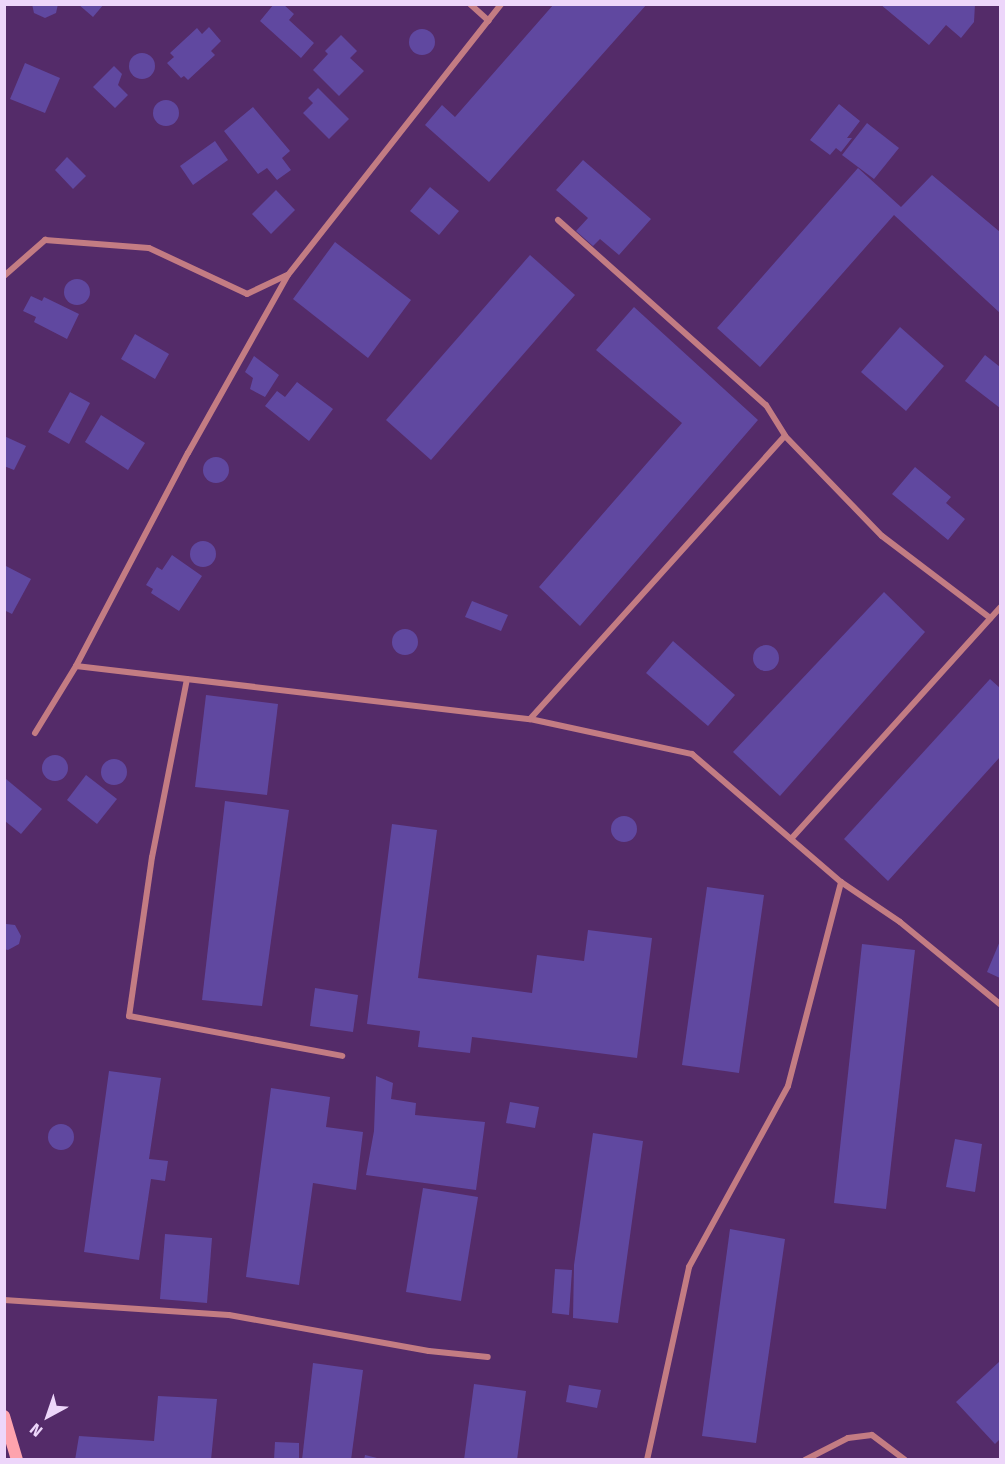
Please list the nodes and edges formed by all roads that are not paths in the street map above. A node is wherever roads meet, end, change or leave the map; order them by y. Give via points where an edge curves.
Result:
1 (470, 4) edge
2 (501, 4) edge
3 (489, 21) junction
4 (558, 220) dead end
5 (288, 275) junction
6 (4, 276) edge
7 (786, 436) junction
8 (1000, 608) edge
9 (990, 618) junction
10 (76, 666) junction
11 (187, 679) junction
12 (530, 719) junction
13 (34, 734) dead end
14 (791, 838) junction
15 (841, 882) junction
16 (1000, 1004) edge
17 (342, 1056) dead end
18 (4, 1300) edge
19 (488, 1357) dead end
20 (4, 1416) edge
21 (17, 1460) edge
22 (647, 1460) edge
23 (805, 1460) edge
24 (905, 1460) edge

1 - 3 street
2 - 3 street
3 - 5 street
4 - 7 street via 766,405
5 - 6 street via 247,294 150,249 45,240
5 - 10 street via 188,453
7 - 9 street via 882,536
7 - 12 street
8 - 9 street
9 - 14 street
10 - 11 street
10 - 13 street
11 - 12 street
11 - 17 street via 152,857 129,1016
12 - 14 street via 692,754
14 - 15 street
15 - 16 street via 900,922
15 - 22 street via 788,1086 689,1268
18 - 19 street via 229,1315 429,1351
20 - 21 street
23 - 24 street via 848,1438 872,1435

